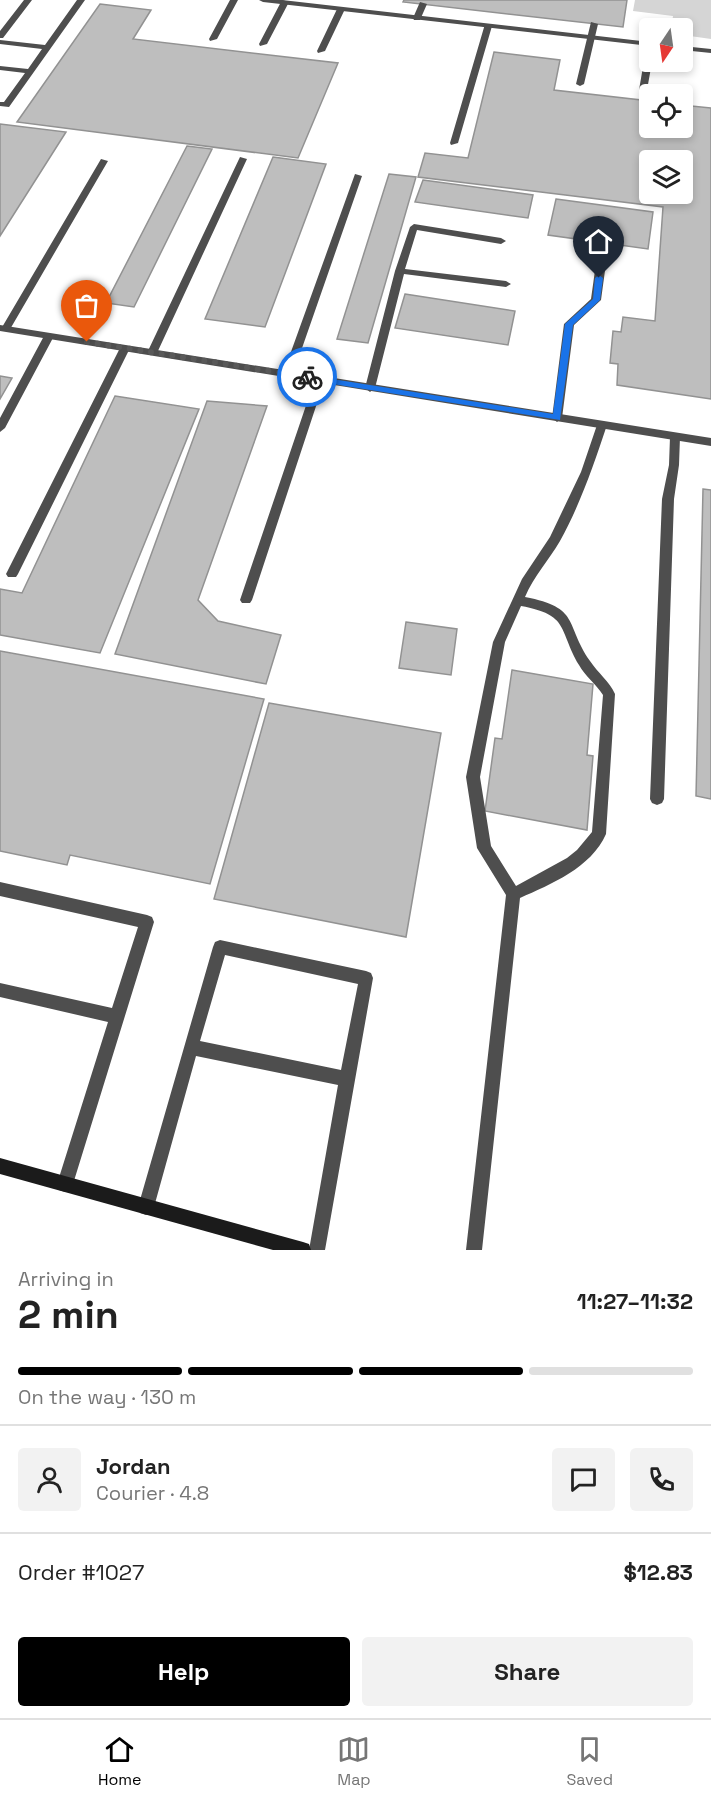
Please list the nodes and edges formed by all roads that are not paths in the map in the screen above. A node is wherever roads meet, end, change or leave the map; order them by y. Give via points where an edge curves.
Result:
1 (28, 0) edge
2 (81, 0) edge
3 (234, 0) edge
4 (263, 0) edge
5 (285, 2) junction
6 (423, 4) dead end
7 (341, 9) junction
8 (417, 18) junction
9 (594, 24) dead end
10 (488, 26) junction
11 (0, 36) edge
12 (591, 38) junction
13 (213, 39) dead end
14 (0, 42) edge
15 (639, 43) edge
16 (263, 44) dead end
17 (47, 47) junction
18 (693, 49) edge
19 (321, 51) dead end
20 (711, 51) edge
21 (0, 68) edge
22 (30, 71) junction
23 (580, 84) dead end
24 (0, 104) edge
25 (454, 143) dead end
26 (243, 159) dead end
27 (104, 160) dead end
28 (358, 176) dead end
29 (501, 241) dead end
30 (602, 256) dead end
31 (400, 272) junction
32 (506, 284) dead end
33 (3, 329) edge
34 (49, 336) junction
35 (125, 348) junction
36 (152, 352) junction
37 (288, 374) junction
38 (320, 379) junction
39 (370, 388) junction
40 (557, 418) junction
41 (602, 425) junction
42 (0, 428) edge
43 (675, 437) junction
44 (711, 442) edge
45 (12, 574) dead end
46 (246, 600) dead end
47 (518, 600) junction
48 (657, 800) dead end
49 (0, 889) edge
50 (513, 894) junction
51 (0, 990) edge
52 (117, 1017) junction
53 (190, 1047) junction
54 (347, 1079) junction
55 (0, 1167) edge
56 (65, 1184) junction
57 (146, 1206) junction
58 (303, 1250) edge
59 (317, 1250) edge
60 (474, 1250) edge

1 - 11 street
2 - 17 street
3 - 13 street
4 - 5 street
5 - 7 street
5 - 16 street
6 - 8 street
7 - 8 street
7 - 19 street
8 - 10 street
9 - 12 street
10 - 12 street
10 - 25 street
12 - 15 street
12 - 23 street
14 - 17 street
17 - 22 street
18 - 20 street
21 - 22 street
22 - 24 street via 6,105
26 - 36 street
27 - 33 street
28 - 37 street
29 - 31 street via 414,226
30 - 40 street via 596,300 569,324
31 - 32 street
31 - 39 street
33 - 34 street
34 - 35 street
34 - 42 street
35 - 36 street
35 - 45 street
36 - 37 street
37 - 38 street
38 - 39 street
38 - 46 street
39 - 40 street
40 - 41 street
41 - 43 street
41 - 47 street via 586,472 555,539
43 - 44 street
43 - 48 street via 668,499
47 - 50 street via 498,642 472,777 484,848
47 - 50 street via 551,609 563,618 586,667 609,694 599,834 590,849 565,869
49 - 52 street via 147,922
50 - 60 street
51 - 52 street
52 - 56 street
53 - 54 street
53 - 54 street via 220,947 366,978
53 - 57 street
54 - 59 street
55 - 56 main road
56 - 57 main road
57 - 58 main road

